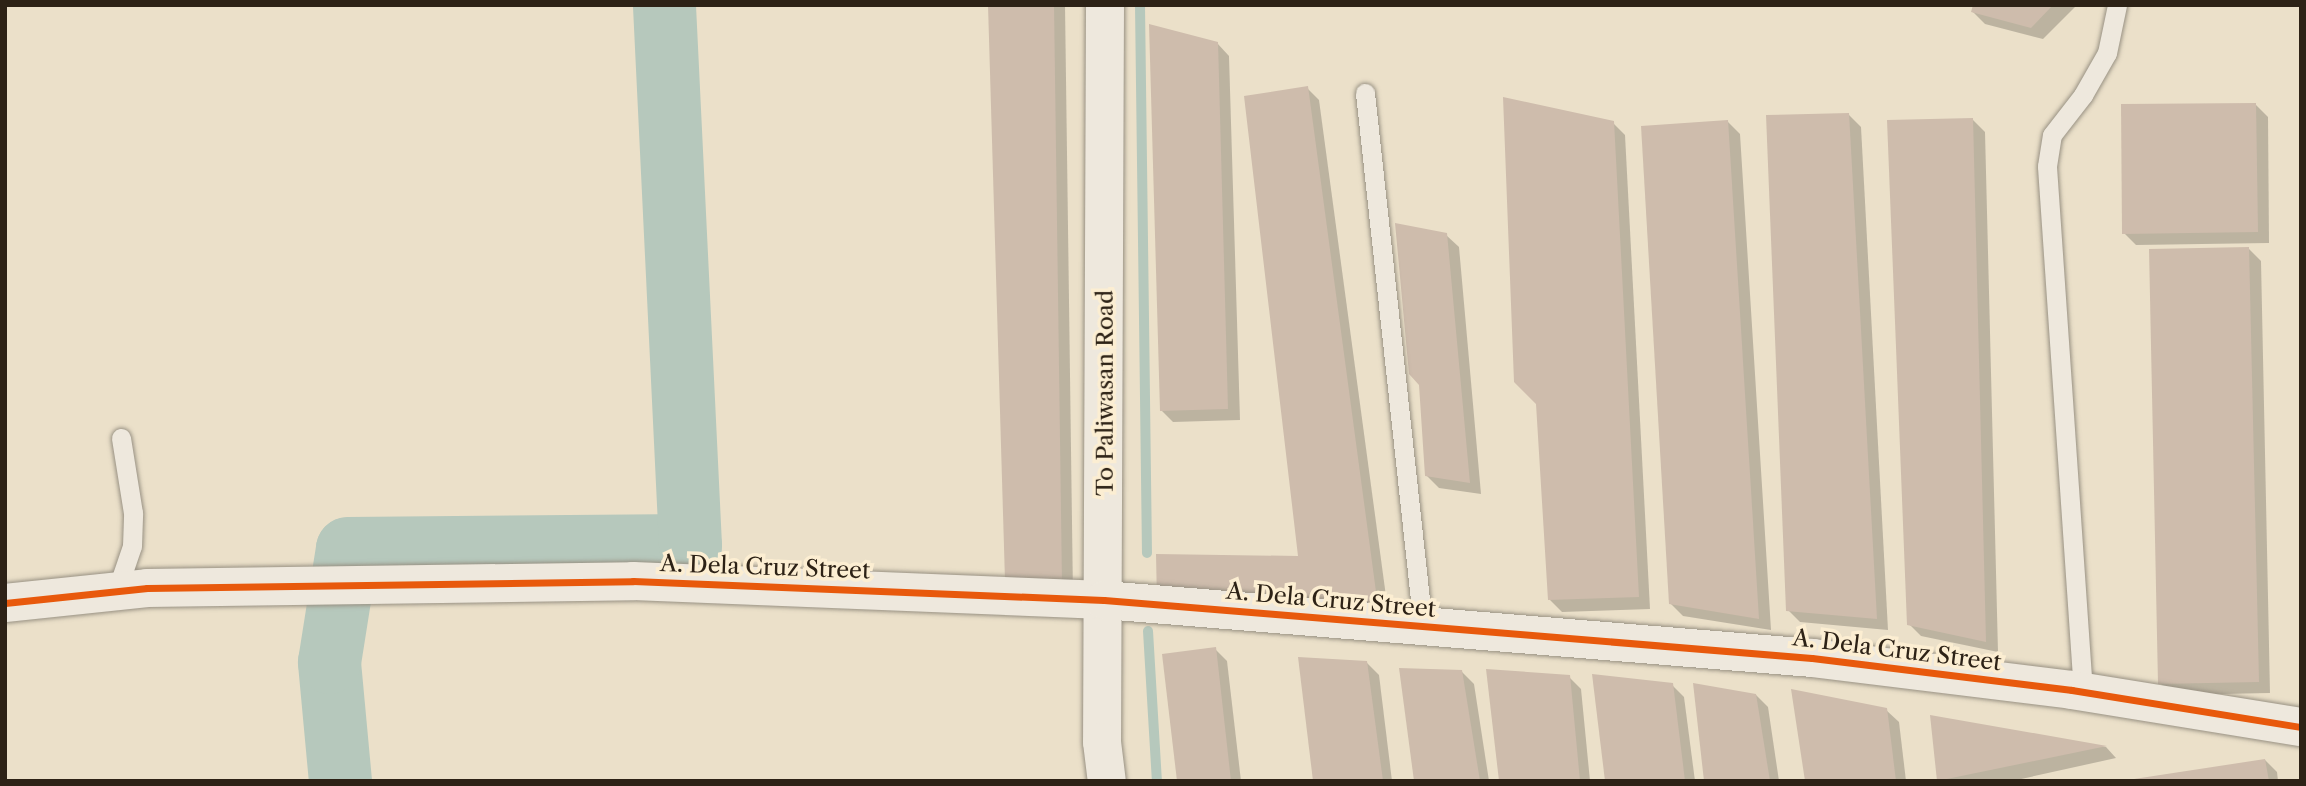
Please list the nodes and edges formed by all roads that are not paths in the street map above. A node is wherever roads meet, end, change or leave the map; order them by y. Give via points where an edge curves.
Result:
1 (1105, 5) edge
2 (2117, 5) edge
3 (1365, 93) dead end
4 (121, 438) dead end
5 (117, 590) junction
6 (1104, 600) junction
7 (5, 603) edge
8 (1423, 627) junction
9 (2084, 692) junction
10 (2301, 727) edge
11 (1107, 781) edge

1 - 6 street, To Paliwasan Road
2 - 9 lane via 2107,53 2052,135 2047,166
3 - 8 lane
4 - 5 lane via 133,513 132,546
5 - 6 street, A. Dela Cruz Street via 633,581
5 - 7 street, A. Dela Cruz Street
6 - 8 street, A. Dela Cruz Street
6 - 11 street, To Paliwasan Road via 1102,742
8 - 9 street, A. Dela Cruz Street via 1812,658
9 - 10 street, A. Dela Cruz Street

